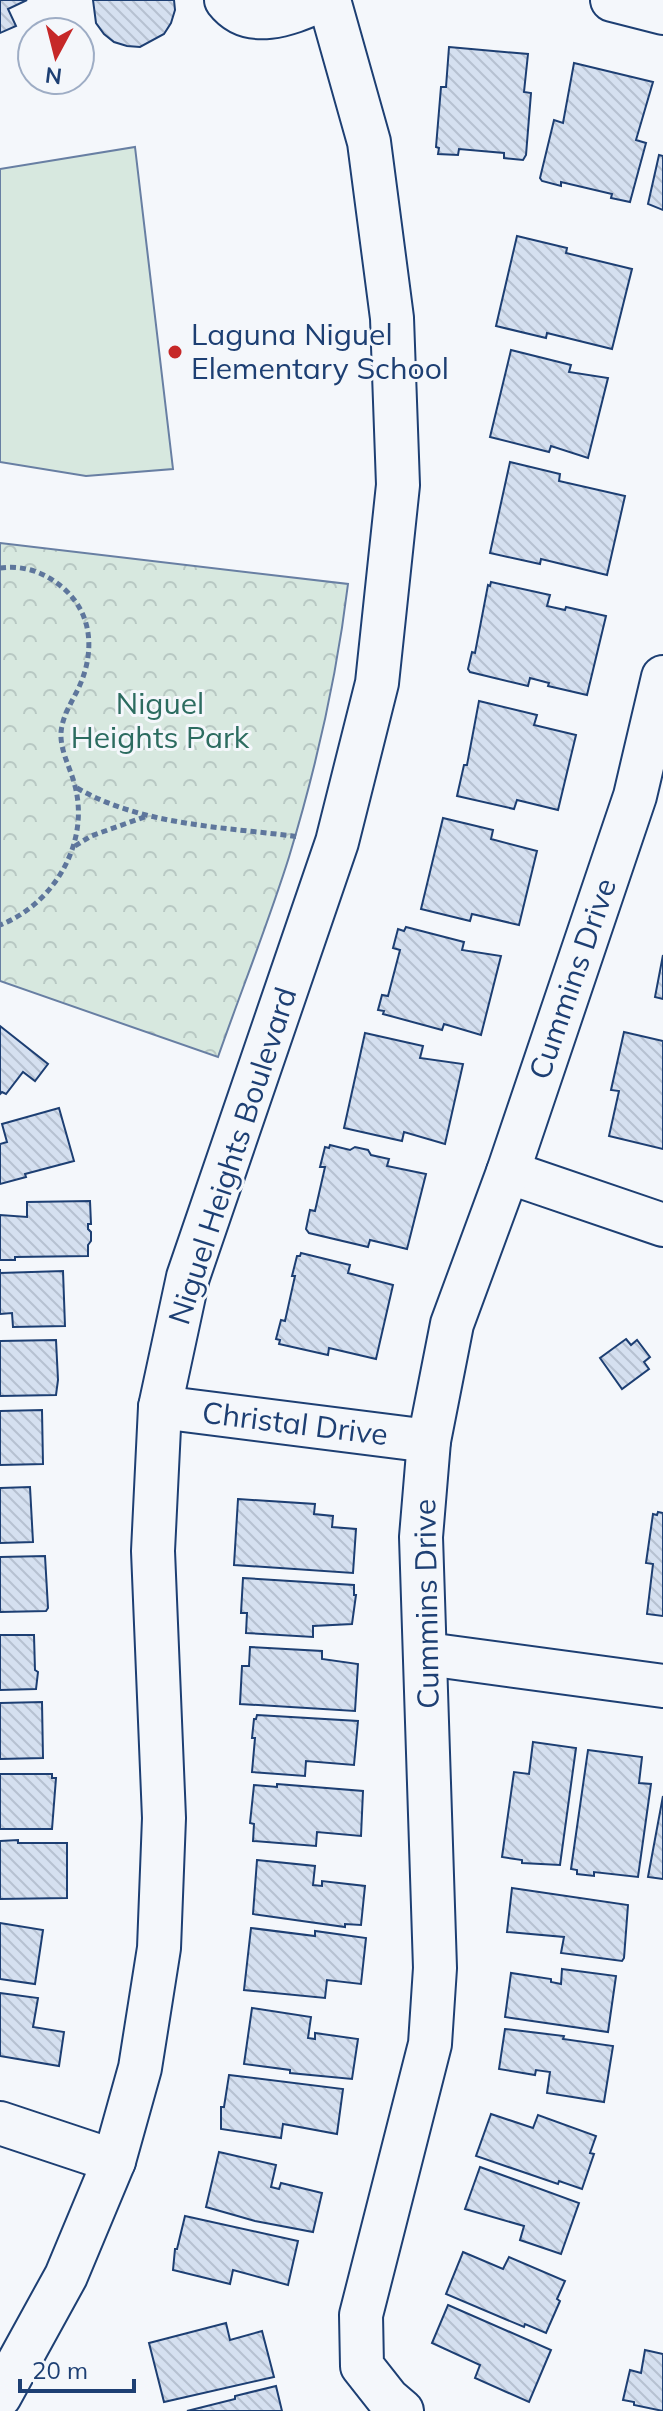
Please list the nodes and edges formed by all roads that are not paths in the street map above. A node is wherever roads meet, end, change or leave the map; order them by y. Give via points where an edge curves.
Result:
1 (226, 0) edge
2 (322, 0) edge
3 (329, 0) edge
4 (612, 0) edge
5 (663, 13) edge
6 (663, 677) edge
7 (508, 1172) junction
8 (663, 1225) edge
9 (160, 1407) junction
10 (429, 1441) junction
11 (427, 1654) junction
12 (663, 1686) edge
13 (0, 2123) edge
14 (114, 2161) junction
15 (0, 2396) edge
16 (402, 2411) edge

1 - 2 street via 256,18 279,17
3 - 9 street, Niguel Heights Boulevard via 369,142 392,318 398,485 377,683 337,842 188,1277
4 - 5 street
6 - 7 street, Cummins Drive via 635,796
7 - 8 street
7 - 10 street, Cummins Drive via 452,1324
9 - 10 street, Christal Drive
9 - 14 street, Niguel Heights Boulevard via 153,1551 164,1818 159,1948 140,2068
10 - 11 street, Cummins Drive via 421,1537
11 - 12 street
11 - 16 street, Cummins Drive via 435,1968 430,2044 361,2315 362,2366
13 - 14 street
14 - 15 street, Niguel Heights Boulevard via 66,2276

